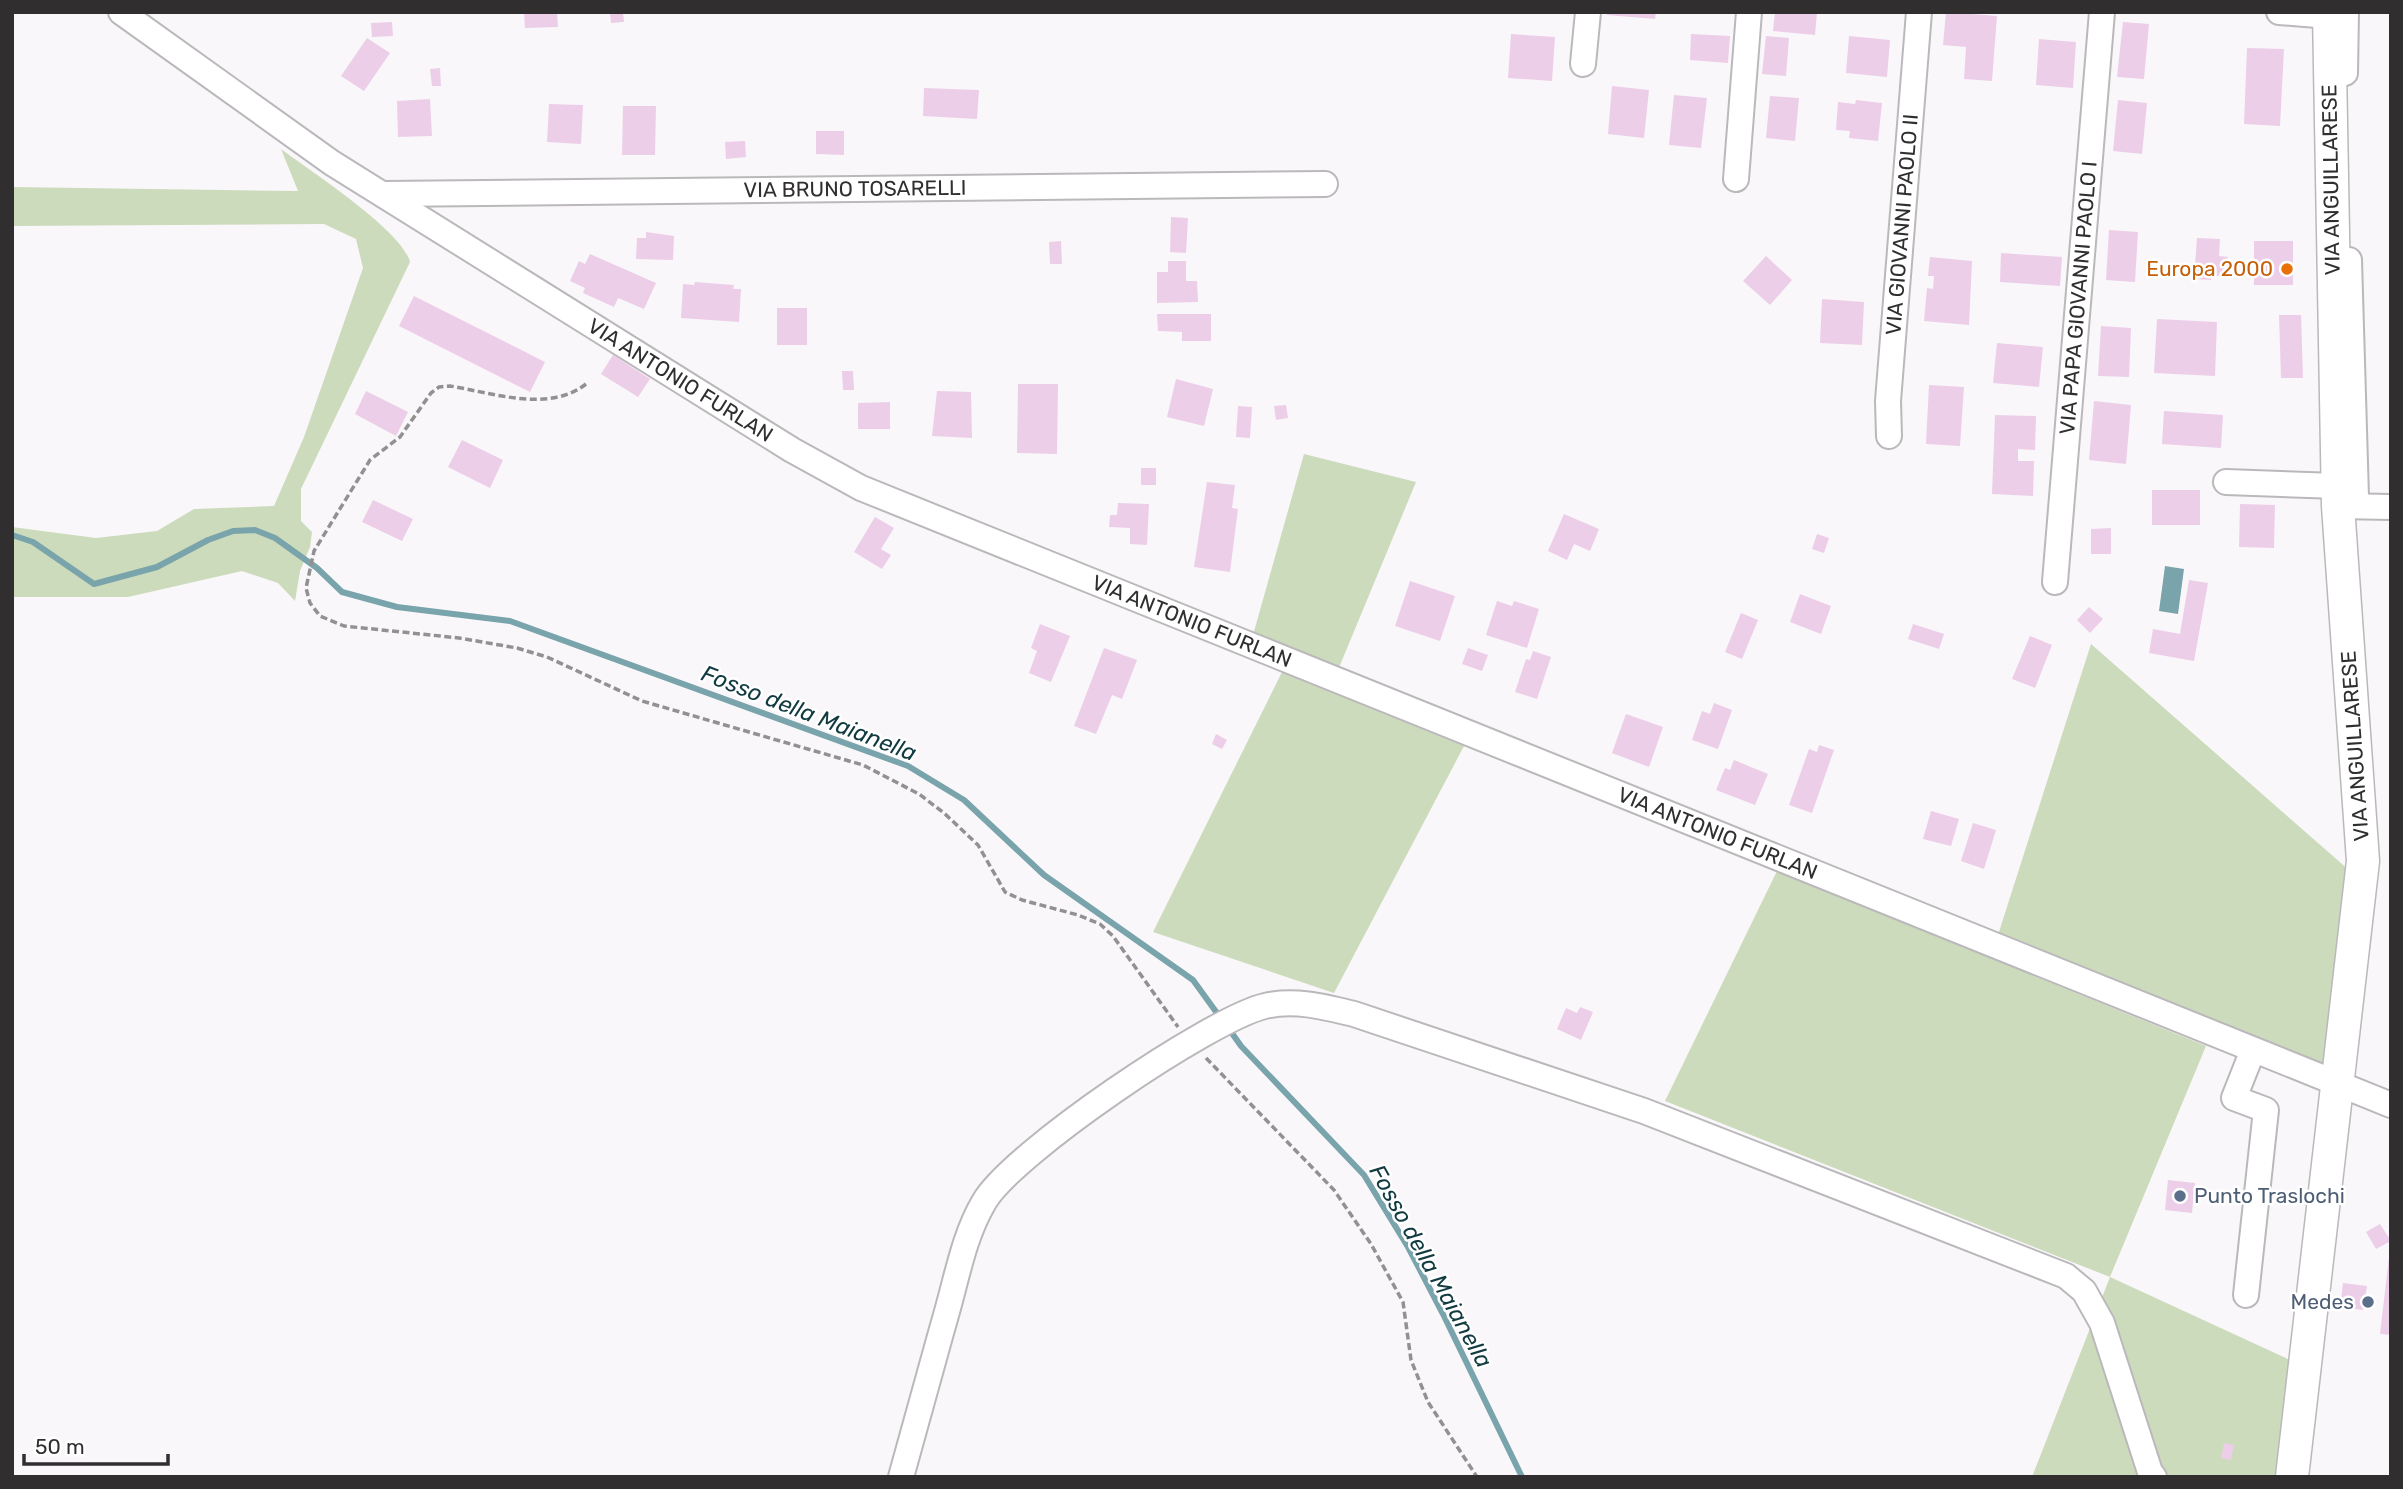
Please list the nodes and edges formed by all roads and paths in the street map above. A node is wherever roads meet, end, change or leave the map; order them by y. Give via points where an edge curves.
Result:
1 (121, 12) edge
2 (1588, 12) edge
3 (1749, 12) edge
4 (1919, 12) edge
5 (2102, 12) edge
6 (2280, 12) edge
7 (2334, 13) edge
8 (1583, 64) dead end
9 (1736, 179) dead end
10 (1325, 184) dead end
11 (384, 194) junction
12 (586, 384) dead end
13 (1889, 436) dead end
14 (2226, 482) dead end
15 (2344, 497) junction
16 (2391, 507) edge
17 (2055, 582) dead end
18 (1199, 1037) junction
19 (2253, 1051) junction
20 (2338, 1085) junction
21 (2391, 1105) edge
22 (2246, 1295) dead end
23 (901, 1477) edge
24 (1477, 1477) edge
25 (2154, 1477) edge
26 (2292, 1477) edge

1 - 11 street, VIA ANTONIO FURLAN via 290,134
2 - 8 street
3 - 9 street
4 - 13 street, VIA GIOVANNI PAOLO II
5 - 17 street, VIA PAPA GIOVANNI PAOLO I
6 - 7 street
7 - 15 main road, VIA ANGUILLARESE
10 - 11 street, VIA BRUNO TOSARELLI
11 - 19 street, VIA ANTONIO FURLAN via 792,450 861,488
12 - 18 path via 575,393 538,400 450,386 430,393 400,437 370,460 314,551 306,588 320,616 344,626 517,648 642,701 863,765 919,794 944,813 978,845 1005,892 1100,924
14 - 15 street
15 - 16 street
15 - 20 main road, VIA ANGUILLARESE via 2363,838
18 - 23 street via 1026,1156 986,1198 966,1244
18 - 24 path via 1334,1190 1371,1244 1404,1302 1411,1360 1428,1402
18 - 25 street via 1264,1006 1320,1005 1354,1014 1644,1111 2066,1276 2084,1291 2102,1323
19 - 20 street, VIA ANTONIO FURLAN
19 - 22 street via 2234,1098 2266,1110
20 - 21 street, VIA ANTONIO FURLAN
20 - 26 main road, VIA ANGUILLARESE

